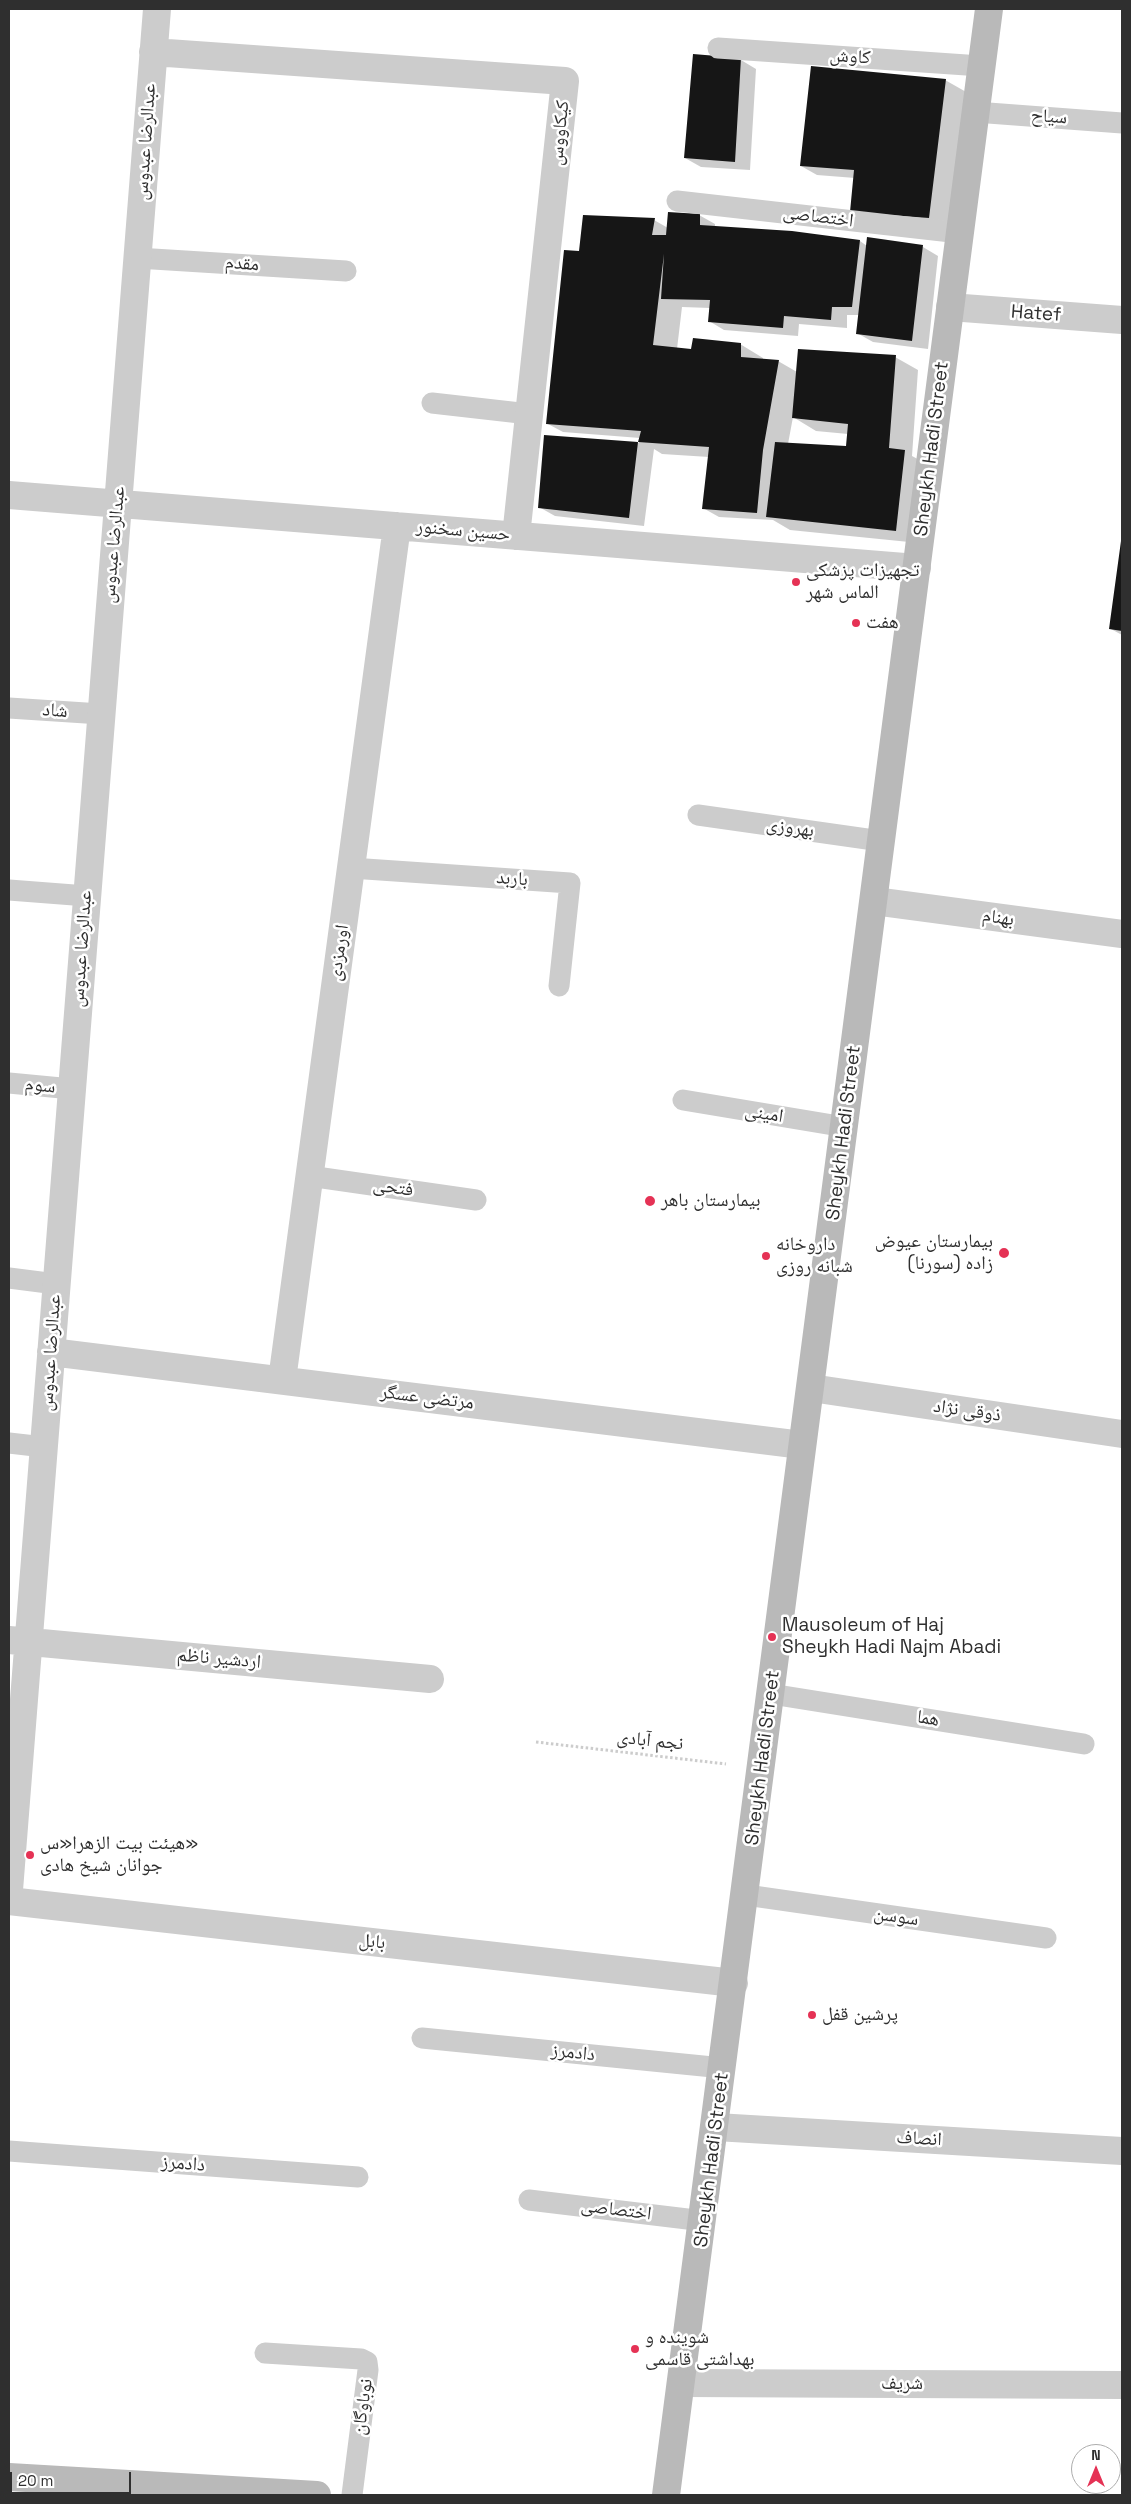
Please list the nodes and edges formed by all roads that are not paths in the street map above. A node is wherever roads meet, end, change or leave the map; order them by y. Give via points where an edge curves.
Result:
1 (156, 9) edge
2 (988, 9) edge
3 (718, 48) dead end
4 (153, 52) junction
5 (981, 66) junction
6 (975, 112) junction
7 (1122, 123) edge
8 (677, 201) dead end
9 (960, 233) junction
10 (137, 258) junction
11 (346, 271) dead end
12 (950, 308) junction
13 (1122, 320) edge
14 (432, 403) dead end
15 (529, 414) junction
16 (9, 495) edge
17 (117, 504) junction
18 (397, 526) junction
19 (516, 536) junction
20 (917, 568) junction
21 (9, 708) edge
22 (101, 714) junction
23 (698, 815) dead end
24 (882, 841) junction
25 (351, 868) junction
26 (9, 890) edge
27 (86, 896) junction
28 (874, 901) junction
29 (1122, 934) edge
30 (559, 986) dead end
31 (9, 1083) edge
32 (72, 1089) junction
33 (683, 1100) dead end
34 (845, 1127) junction
35 (310, 1176) junction
36 (476, 1200) dead end
37 (9, 1278) edge
38 (56, 1284) junction
39 (51, 1352) junction
40 (282, 1380) junction
41 (811, 1388) junction
42 (1122, 1434) edge
43 (9, 1443) edge
44 (802, 1445) junction
45 (44, 1447) junction
46 (18, 1641) edge
47 (430, 1679) dead end
48 (771, 1694) junction
49 (1084, 1744) dead end
50 (13, 1774) edge
51 (9, 1890) edge
52 (746, 1895) junction
53 (9, 1902) edge
54 (1046, 1938) dead end
55 (734, 1983) junction
56 (422, 2038) dead end
57 (724, 2068) junction
58 (716, 2127) junction
59 (9, 2150) edge
60 (1122, 2151) edge
61 (358, 2177) dead end
62 (529, 2200) dead end
63 (704, 2220) junction
64 (265, 2354) dead end
65 (683, 2383) junction
66 (1122, 2385) edge
67 (9, 2477) edge
68 (175, 2491) edge
69 (317, 2495) edge
70 (352, 2495) edge
71 (666, 2495) edge

1 - 4 street, عبدالرضا عبدوس
2 - 5 street, Sheykh Hadi Street
3 - 5 lane, کاوش
4 - 10 street, عبدالرضا عبدوس
4 - 15 street, کیکاووس via 566,81
5 - 6 street, Sheykh Hadi Street
6 - 7 lane, سیاح
6 - 9 street, Sheykh Hadi Street
8 - 9 lane, اختصاصی
9 - 12 street, Sheykh Hadi Street
10 - 11 lane, مقدم
10 - 17 street, عبدالرضا عبدوس
12 - 13 street, Hatef
12 - 20 street, Sheykh Hadi Street
14 - 15 lane
15 - 19 street, کیکاووس
16 - 17 street, حسین سخنور
17 - 18 street, حسین سخنور
17 - 22 street, عبدالرضا عبدوس
18 - 19 street, حسین سخنور
18 - 25 street, اورمزدی
19 - 20 street, حسین سخنور
20 - 24 street, Sheykh Hadi Street
21 - 22 lane, شاد
22 - 27 street, عبدالرضا عبدوس
23 - 24 lane, بهروزی
24 - 28 street, Sheykh Hadi Street
25 - 30 lane, باربد via 570,883
25 - 35 street, اورمزدی
26 - 27 lane
27 - 32 street, عبدالرضا عبدوس
28 - 29 street, بهنام
28 - 34 street, Sheykh Hadi Street
31 - 32 lane, سوم
32 - 38 street, عبدالرضا عبدوس
33 - 34 lane, امینی
34 - 41 street, Sheykh Hadi Street
35 - 36 lane, فتحی
35 - 40 street, اورمزدی
37 - 38 lane
38 - 39 street, عبدالرضا عبدوس
39 - 40 street, مرتضی عسگر
39 - 45 street, عبدالرضا عبدوس
40 - 44 street, مرتضی عسگر
41 - 42 street, ذوقی نژاد
41 - 44 street, Sheykh Hadi Street
43 - 45 lane
44 - 48 street, Sheykh Hadi Street
45 - 46 street, عبدالرضا عبدوس
46 - 47 street, اردشیر ناظم
46 - 50 street, عبدالرضا عبدوس
48 - 49 lane, هما
48 - 52 street, Sheykh Hadi Street
50 - 51 street, عبدالرضا عبدوس
52 - 54 lane, سوسن
52 - 55 street, Sheykh Hadi Street
53 - 55 street, بابل
55 - 57 street, Sheykh Hadi Street
56 - 57 lane, دادمرز
57 - 58 street, Sheykh Hadi Street
58 - 60 street, انصاف
58 - 63 street, Sheykh Hadi Street
59 - 61 lane, دادمرز
62 - 63 lane, اختصاصی
63 - 65 street, Sheykh Hadi Street
64 - 70 lane, نوباوگان via 361,2359 367,2362
65 - 66 street, شریف
65 - 71 street, Sheykh Hadi Street
67 - 68 street
68 - 69 street

